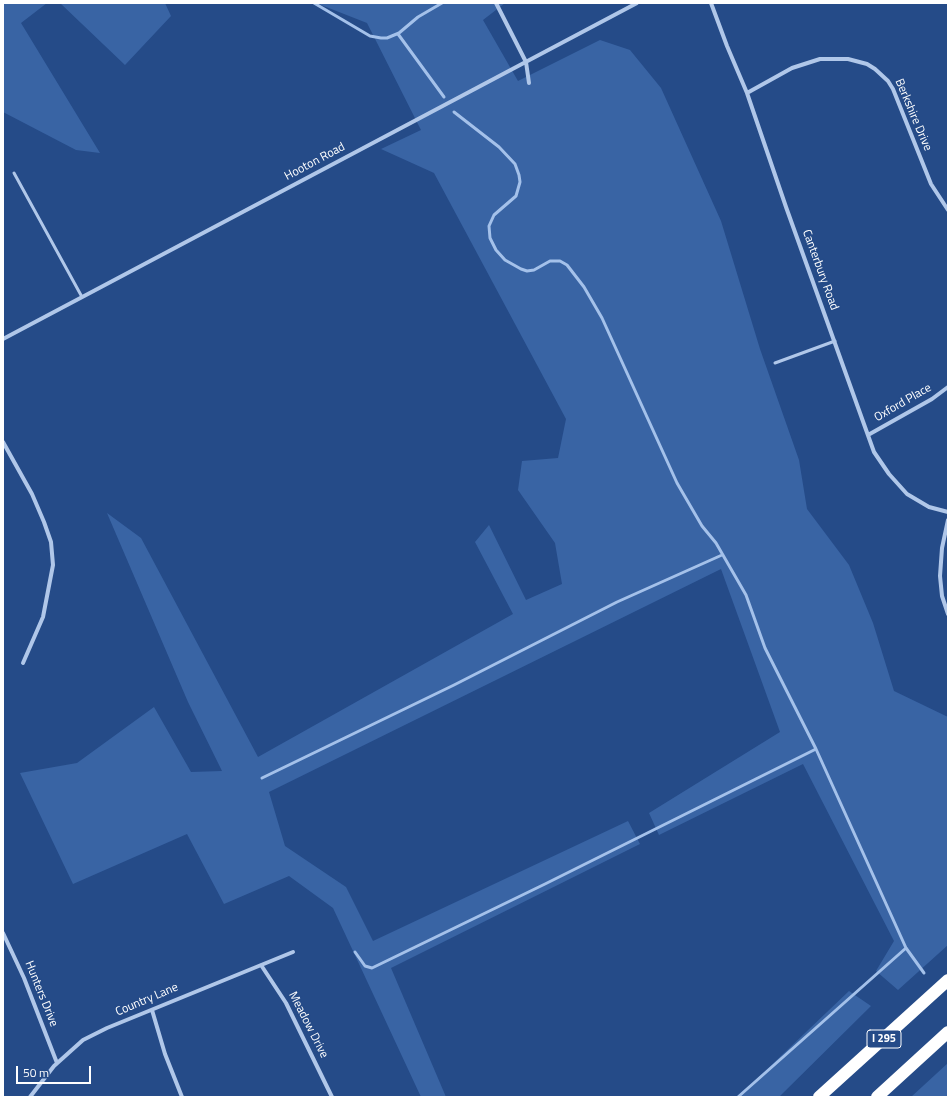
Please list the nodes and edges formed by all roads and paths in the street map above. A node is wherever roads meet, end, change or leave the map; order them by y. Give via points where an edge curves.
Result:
1 (496, 3) edge
2 (637, 3) edge
3 (711, 3) edge
4 (526, 62) junction
5 (529, 83) dead end
6 (748, 93) junction
7 (14, 173) dead end
8 (948, 210) edge
9 (82, 297) junction
10 (3, 339) edge
11 (835, 341) junction
12 (775, 363) dead end
13 (948, 387) edge
14 (868, 435) junction
15 (3, 442) edge
16 (948, 512) edge
17 (948, 520) edge
18 (948, 614) edge
19 (23, 663) dead end
20 (3, 933) edge
21 (293, 952) dead end
22 (261, 965) junction
23 (948, 980) edge
24 (152, 1010) junction
25 (948, 1032) edge
26 (57, 1063) junction
27 (30, 1097) edge
28 (182, 1097) edge
29 (332, 1097) edge
30 (819, 1097) edge
31 (877, 1097) edge

1 - 4 street
2 - 4 street, Hooton Road
3 - 6 street, Canterbury Road
4 - 5 street
4 - 9 street, Hooton Road
6 - 8 street, Berkshire Drive via 792,68 820,59 848,59 875,69 893,89 931,184
6 - 11 street, Canterbury Road
7 - 9 lane
9 - 10 street, Hooton Road
11 - 12 lane
11 - 14 street, Canterbury Road
13 - 14 street, Oxford Place via 932,399
14 - 16 street, Canterbury Road via 881,464 897,485 917,501
15 - 19 street via 32,494 51,542 53,565 43,618
17 - 18 street via 940,576 942,596
20 - 26 street, Hunters Drive via 24,978
21 - 22 street, Country Lane
22 - 24 street, Country Lane
22 - 29 street, Meadow Drive via 286,1003
23 - 30 highway, I 295
24 - 26 street, Country Lane via 83,1040
24 - 28 street via 165,1054
25 - 31 highway
26 - 27 street, Country Lane

